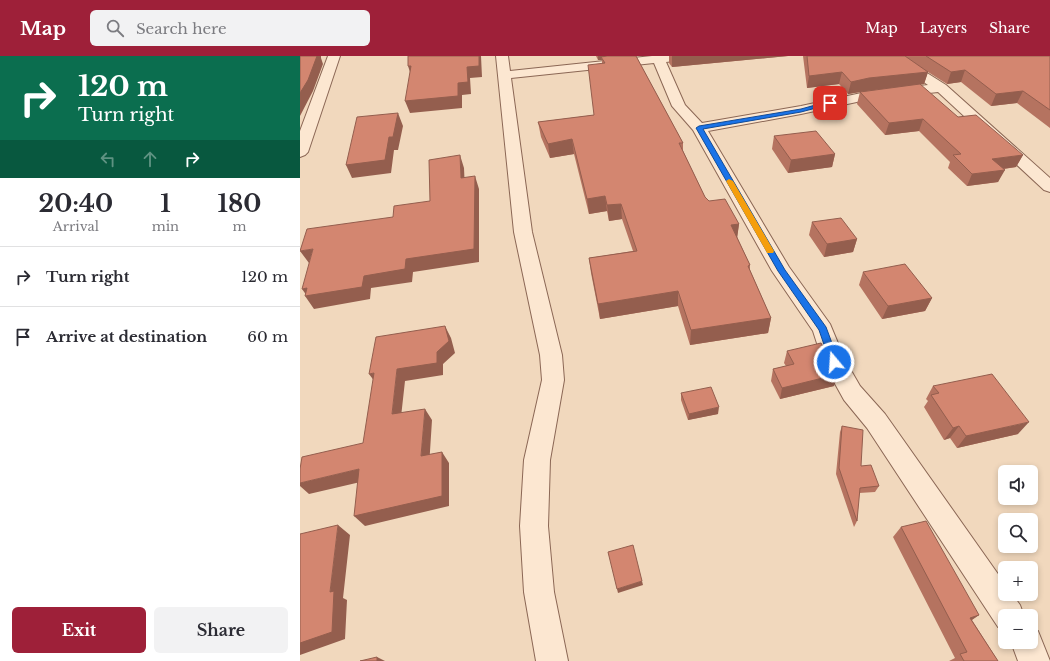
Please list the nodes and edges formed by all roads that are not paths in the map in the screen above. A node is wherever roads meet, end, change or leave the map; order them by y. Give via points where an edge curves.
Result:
1 (334, 56) edge
2 (686, 56) edge
3 (892, 56) edge
4 (658, 58) junction
5 (503, 65) edge
6 (941, 88) junction
7 (699, 128) junction
8 (300, 152) edge
9 (1050, 187) edge
10 (1004, 609) edge
11 (1030, 649) edge
12 (552, 661) edge
13 (1034, 661) edge

1 - 8 street
2 - 4 street
3 - 6 street
4 - 5 street
4 - 7 street via 679,106
5 - 12 street via 523,232 551,355 554,380 537,460 534,526 539,592
6 - 7 street via 866,96
6 - 9 street
7 - 10 street via 782,271 823,329 834,362 852,393 876,421
11 - 13 street

